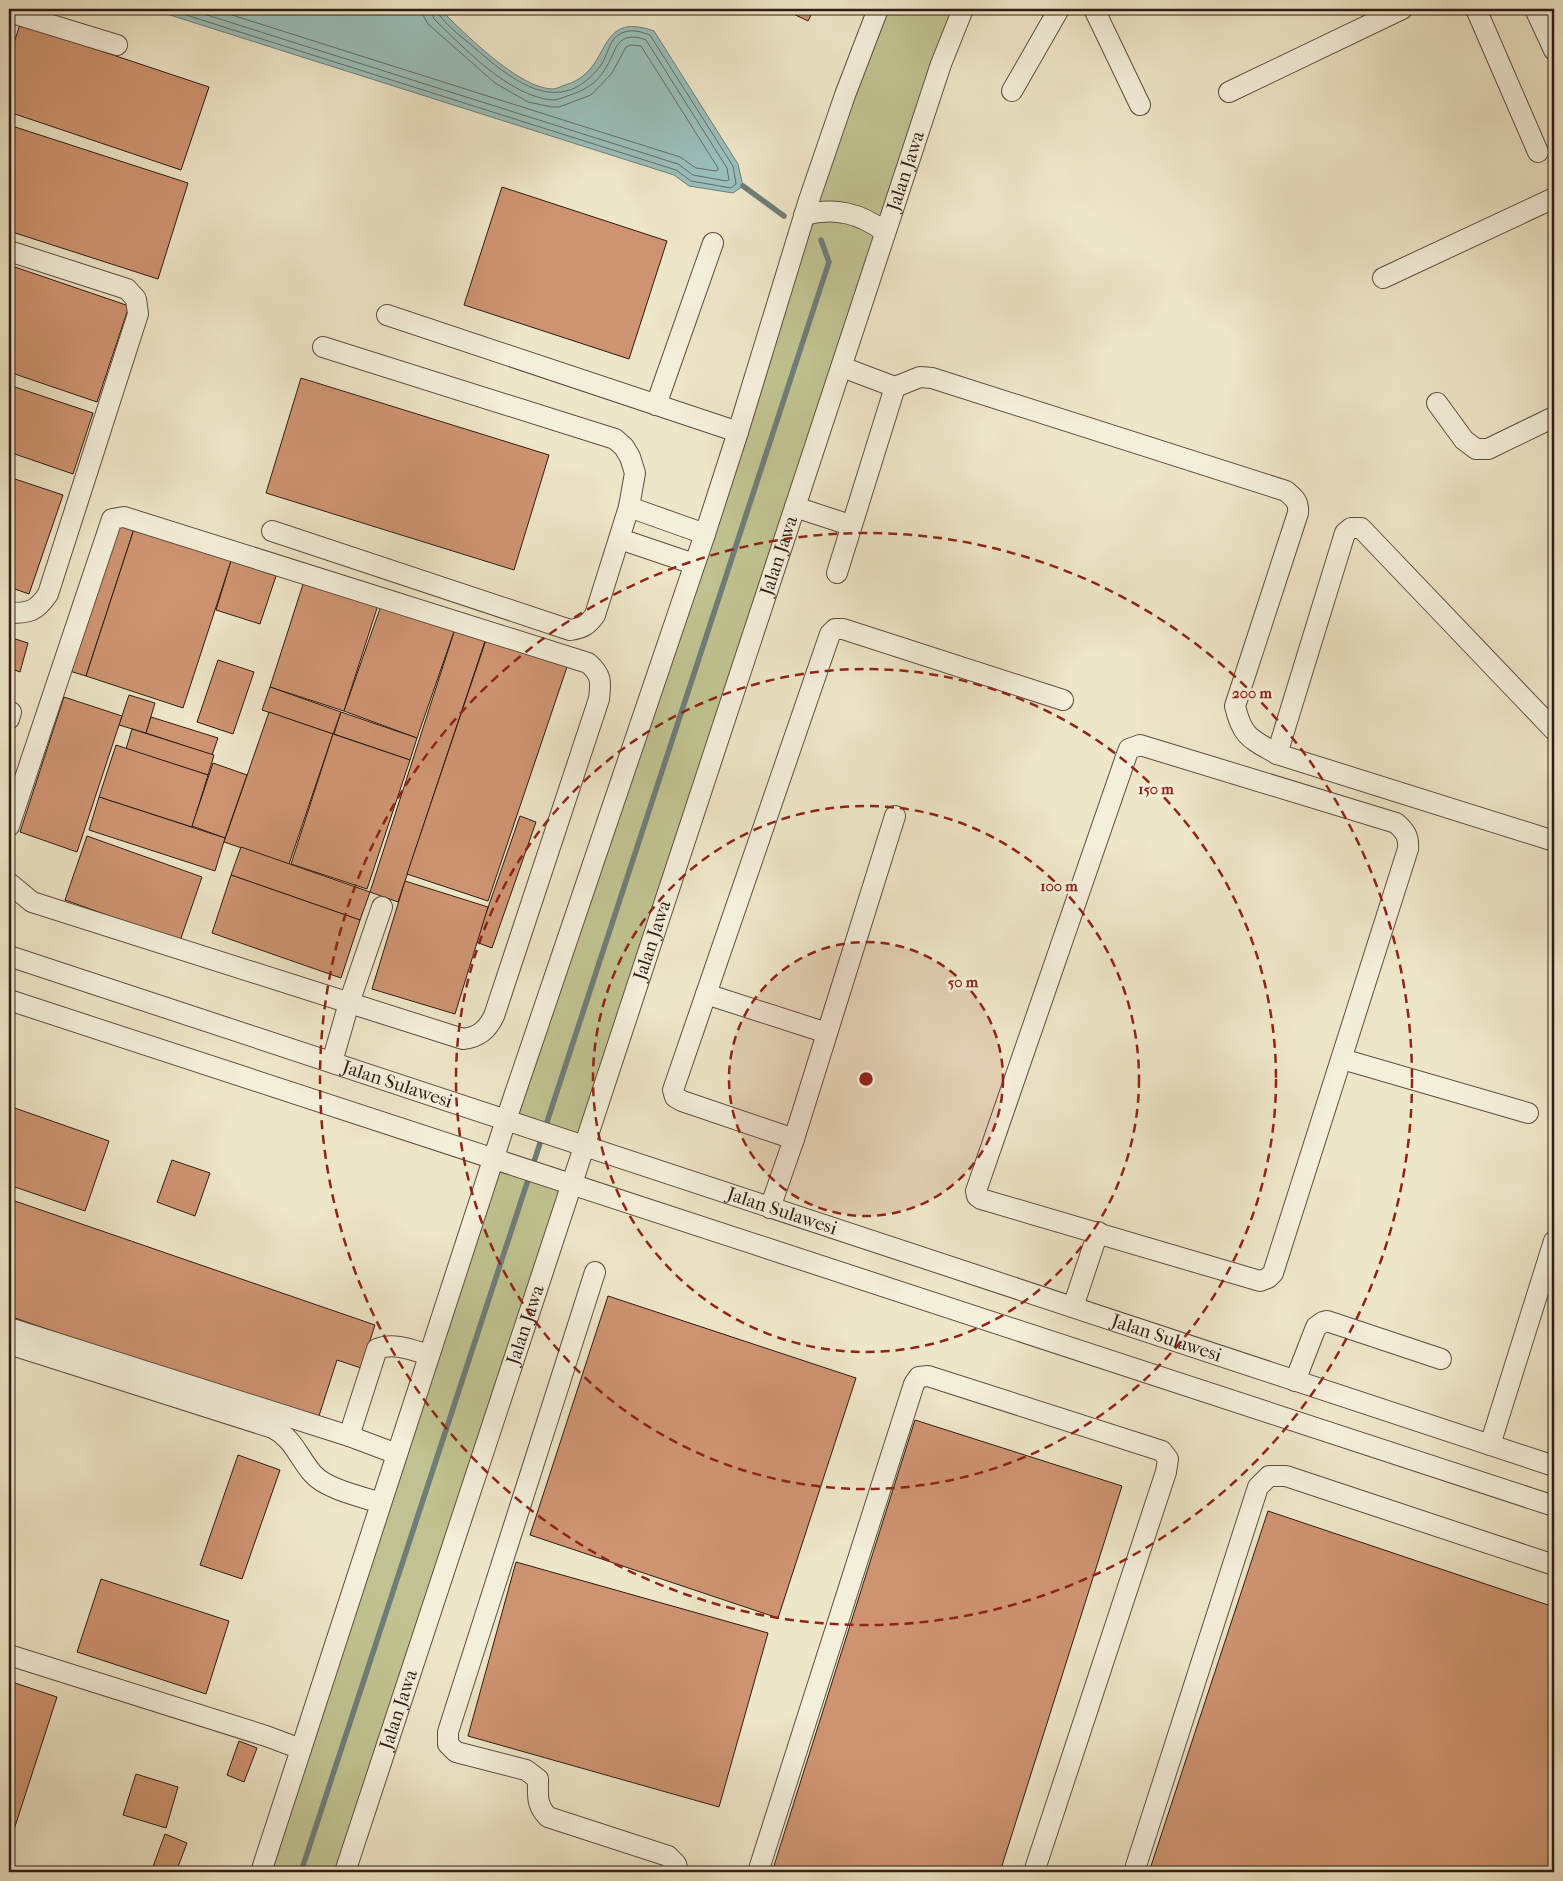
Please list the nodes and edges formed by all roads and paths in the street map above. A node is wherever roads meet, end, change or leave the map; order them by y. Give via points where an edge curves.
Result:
1 (878, 9) edge
2 (1059, 9) edge
3 (1094, 9) edge
4 (1402, 9) edge
5 (1476, 9) edge
6 (1535, 9) edge
7 (959, 10) edge
8 (9, 12) edge
9 (117, 45) dead end
10 (1554, 50) edge
11 (1012, 91) dead end
12 (1229, 92) dead end
13 (1140, 105) dead end
14 (1538, 152) dead end
15 (1554, 198) edge
16 (804, 214) junction
17 (886, 232) junction
18 (713, 243) dead end
19 (9, 251) edge
20 (1383, 278) dead end
21 (387, 315) dead end
22 (324, 347) dead end
23 (842, 367) junction
24 (895, 388) junction
25 (1438, 403) dead end
26 (656, 405) junction
27 (1554, 417) edge
28 (738, 432) junction
29 (629, 507) junction
30 (795, 507) junction
31 (850, 525) junction
32 (272, 531) dead end
33 (705, 534) junction
34 (620, 539) junction
35 (694, 564) junction
36 (837, 573) dead end
37 (9, 612) edge
38 (1063, 700) dead end
39 (1554, 730) edge
40 (1277, 754) junction
41 (895, 816) dead end
42 (9, 826) edge
43 (1554, 841) edge
44 (9, 883) edge
45 (382, 907) dead end
46 (9, 956) edge
47 (706, 994) junction
48 (9, 1000) edge
49 (349, 1003) junction
50 (827, 1033) junction
51 (1342, 1059) junction
52 (332, 1062) junction
53 (1528, 1113) dead end
54 (514, 1123) junction
55 (794, 1139) junction
56 (576, 1144) junction
57 (502, 1162) junction
58 (563, 1182) junction
59 (770, 1208) junction
60 (1098, 1232) junction
61 (1554, 1241) edge
62 (595, 1272) dead end
63 (1073, 1307) junction
64 (9, 1328) edge
65 (9, 1344) edge
66 (430, 1355) junction
67 (1441, 1359) dead end
68 (1295, 1380) junction
69 (349, 1436) junction
70 (1490, 1444) junction
71 (397, 1454) junction
72 (1554, 1466) edge
73 (381, 1503) junction
74 (1554, 1506) edge
75 (1554, 1565) edge
76 (9, 1655) edge
77 (301, 1749) junction
78 (261, 1872) edge
79 (345, 1872) edge
80 (678, 1872) edge
81 (758, 1872) edge
82 (1034, 1872) edge
83 (1134, 1872) edge

1 - 16 street
2 - 11 street
3 - 13 street
4 - 12 street
5 - 14 street
6 - 10 street
7 - 17 street, Jalan Jawa
8 - 9 street
15 - 20 street
16 - 17 street via 833,210 847,212
16 - 28 street
17 - 23 street, Jalan Jawa
18 - 26 street
19 - 37 street via 127,289 136,299 138,314 48,594 40,607 25,613
21 - 26 street
22 - 29 street via 615,439 627,452 635,473
23 - 24 street
23 - 30 street, Jalan Jawa
24 - 31 street
24 - 40 street via 920,377 932,378 1286,492 1295,499 1299,505 1298,513 1235,706 1238,723 1249,738
25 - 27 street via 1464,440 1476,449 1488,449
26 - 28 street
28 - 33 street
29 - 33 street
29 - 34 street
30 - 31 street
30 - 56 street, Jalan Jawa
31 - 36 street
32 - 34 street via 570,630 590,623 595,614
33 - 35 street
34 - 35 street
35 - 54 street
38 - 47 street via 835,629 830,634
39 - 40 street via 1361,528 1351,528 1345,533
40 - 43 street
41 - 50 street
42 - 49 street via 112,519 124,517 588,664 596,670 601,682 599,699 490,1025 482,1034 462,1039
44 - 49 street via 32,902
45 - 49 street
46 - 52 street, Jalan Sulawesi
47 - 50 street
47 - 55 street via 673,1090 675,1097
48 - 57 street, Jalan Sulawesi
49 - 52 street
50 - 55 street
51 - 53 street
51 - 60 street via 1273,1273 1268,1278 1260,1281
51 - 60 street via 1408,849 1404,830 1396,822 1140,745 1129,749 976,1192 981,1199
52 - 54 street, Jalan Sulawesi
54 - 56 street, Jalan Sulawesi
54 - 57 street
55 - 59 street
56 - 58 street, Jalan Jawa
56 - 59 street, Jalan Sulawesi
57 - 58 street, Jalan Sulawesi
57 - 66 street
58 - 74 street, Jalan Sulawesi
58 - 79 street, Jalan Jawa
59 - 63 street, Jalan Sulawesi
60 - 63 street
61 - 70 street
62 - 80 street via 448,1732 448,1744 456,1752 526,1770 538,1779 540,1810 548,1817 668,1856 676,1864
63 - 68 street, Jalan Sulawesi
64 - 69 street
65 - 73 street via 273,1428 285,1434 314,1475 324,1483
66 - 69 street via 392,1345 377,1349
66 - 71 street
67 - 68 street via 1327,1321 1316,1327
68 - 70 street, Jalan Sulawesi
69 - 71 street
70 - 72 street, Jalan Sulawesi
71 - 73 street
73 - 77 street
75 - 83 street via 1286,1476 1269,1476 1258,1487
76 - 77 street
77 - 78 street
81 - 82 street via 914,1384 919,1377 928,1376 1162,1450 1168,1459

